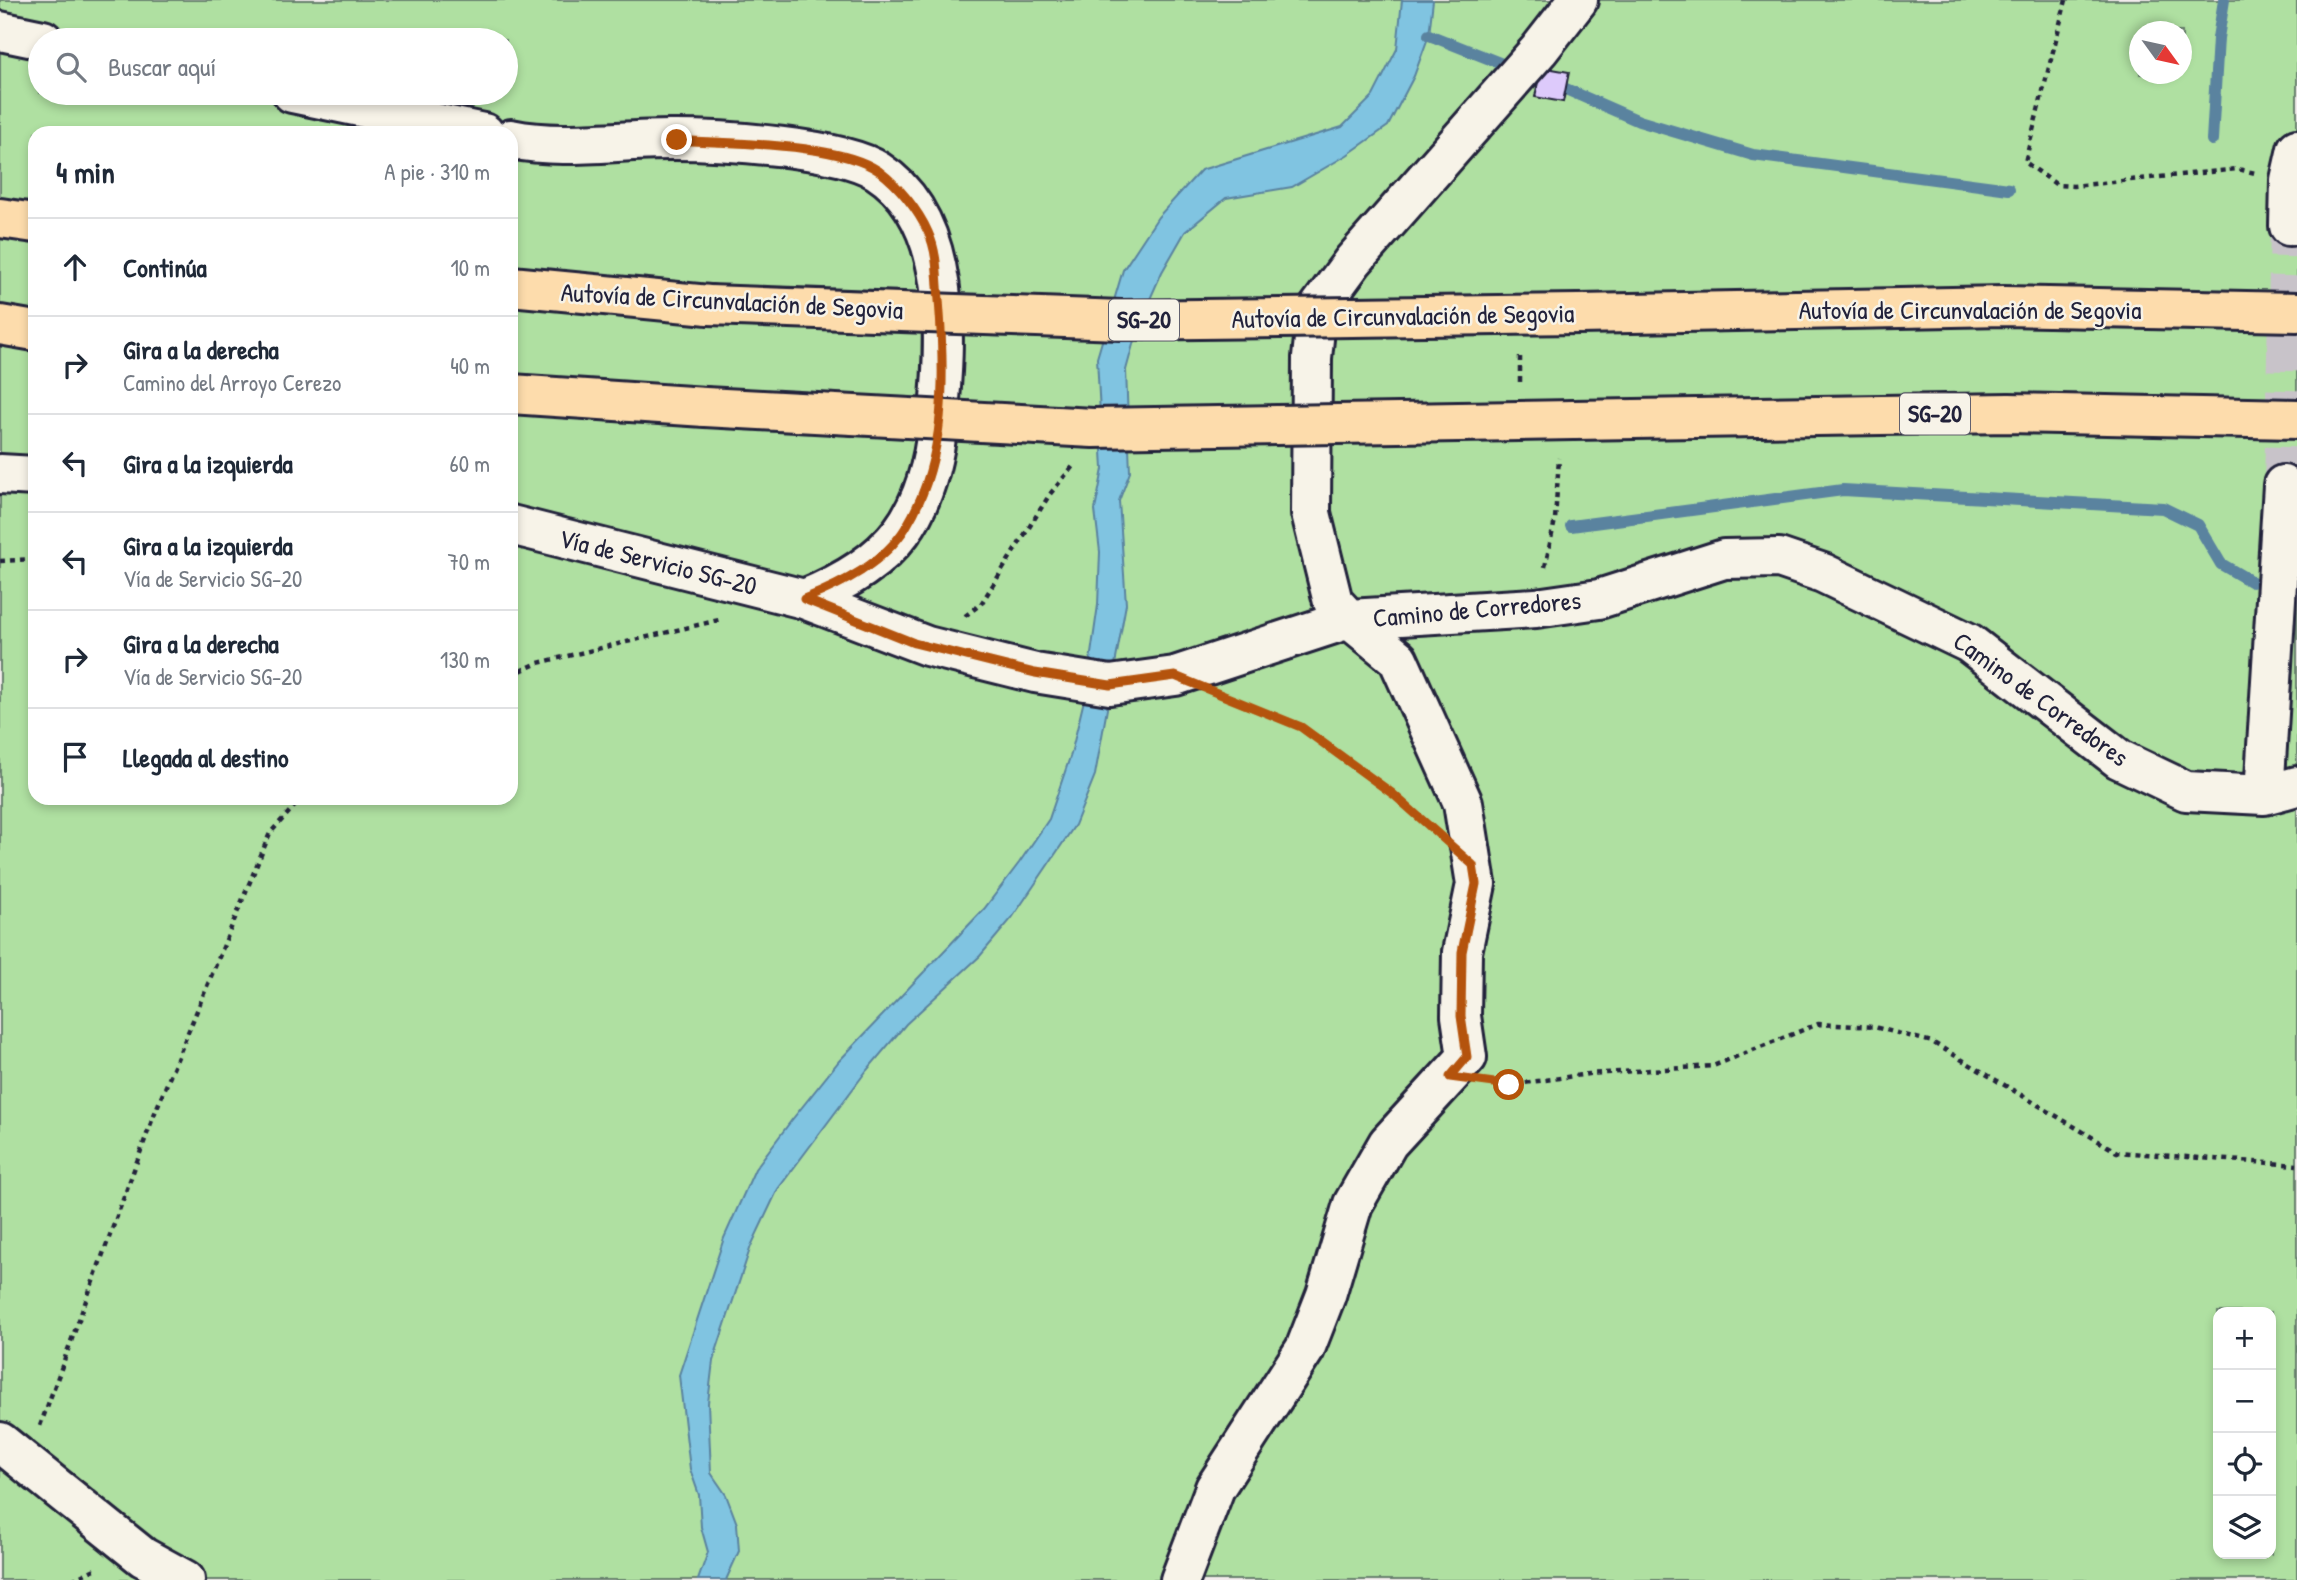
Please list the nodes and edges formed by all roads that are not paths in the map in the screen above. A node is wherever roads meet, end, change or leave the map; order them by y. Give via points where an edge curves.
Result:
1 (1578, 0) edge
2 (0, 31) edge
3 (28, 37) edge
4 (350, 105) edge
5 (450, 126) edge
6 (518, 140) edge
7 (2294, 164) edge
8 (0, 218) edge
9 (28, 222) edge
10 (2289, 226) tunnel mouth
11 (518, 287) edge
12 (2297, 312) edge
13 (0, 325) edge
14 (28, 330) edge
15 (518, 394) edge
16 (2297, 419) edge
17 (0, 474) edge
18 (28, 476) edge
19 (2283, 485) tunnel mouth
20 (518, 527) edge
21 (804, 599) junction
22 (1349, 619) junction
23 (2281, 790) edge
24 (13, 1452) edge
25 (185, 1580) edge
26 (1180, 1580) edge

1 - 22 street, Camino de Corredores via 1353,261 1317,310 1312,358 1311,513 1333,602
2 - 3 street
4 - 5 street
6 - 21 street via 535,144 677,140 826,152 878,170 902,191 928,232 935,256 944,362 934,462 905,530 866,569
7 - 10 street
8 - 9 highway
11 - 12 highway, Autovía de Circunvalación de Segovia / SG-20, bridge via 709,304 1121,320 2004,306
13 - 14 highway
15 - 16 highway, SG-20, bridge via 1093,428 1567,436 2009,413
17 - 18 street
19 - 23 street
20 - 21 street, Vía de Servicio SG-20
21 - 22 street, Vía de Servicio SG-20 via 928,646 1035,673 1110,685 1175,676
22 - 23 street, Camino de Corredores via 1536,608 1599,599 1724,559 1779,558 1823,573 1969,643 2119,759 2186,791
22 - 26 street via 1398,659 1463,803 1476,884 1462,952 1461,1016 1467,1057 1388,1143 1353,1204 1305,1349 1215,1488
24 - 25 street via 143,1557

